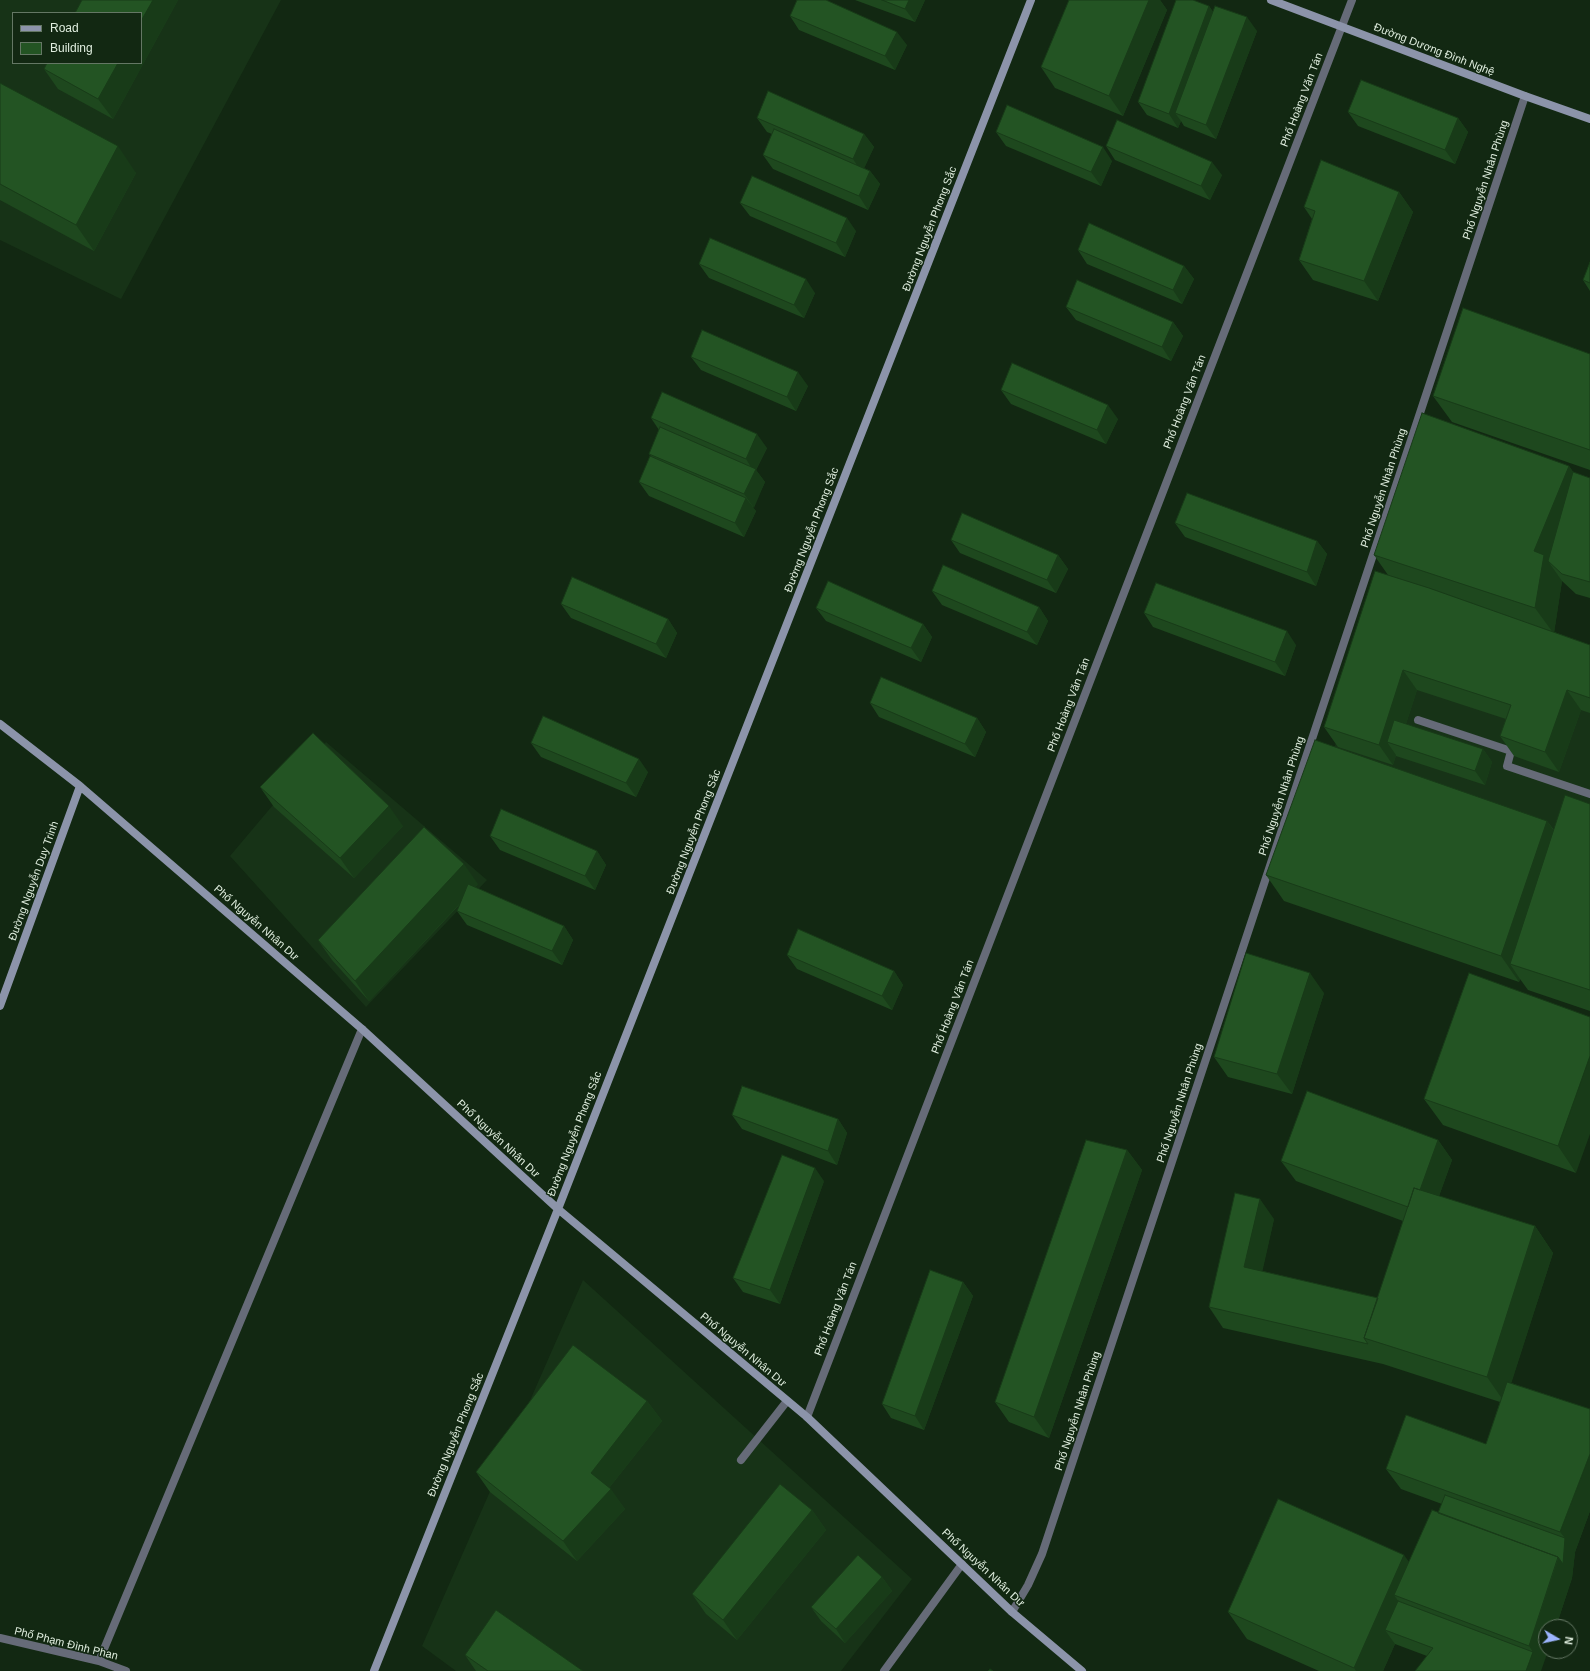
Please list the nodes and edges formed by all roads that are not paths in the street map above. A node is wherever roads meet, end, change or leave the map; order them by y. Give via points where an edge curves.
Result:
1 (1031, 0) edge
2 (1271, 0) edge
3 (1352, 0) edge
4 (1342, 27) junction
5 (1525, 96) junction
6 (1590, 119) edge
7 (1418, 720) dead end
8 (0, 724) edge
9 (80, 786) junction
10 (1590, 794) edge
11 (0, 1006) edge
12 (362, 1029) junction
13 (558, 1209) junction
14 (787, 1401) junction
15 (807, 1417) junction
16 (742, 1460) dead end
17 (962, 1564) junction
18 (1012, 1612) junction
19 (0, 1638) edge
20 (99, 1661) junction
21 (126, 1671) edge
22 (374, 1671) edge
23 (884, 1671) edge
24 (1082, 1671) edge

1 - 13 main road, Đường Nguyễn Phong Sắc
2 - 4 main road, Đường Dương Đình Nghệ
3 - 4 street, Phố Hoàng Văn Tán
4 - 5 main road, Đường Dương Đình Nghệ
4 - 15 street, Phố Hoàng Văn Tán
5 - 6 main road, Đường Dương Đình Nghệ
5 - 18 street, Phố Nguyễn Nhân Phùng via 1042,1554
7 - 10 street via 1511,751 1507,766
8 - 9 main road, Phố Nguyễn Nhân Dư
9 - 11 main road, Đường Nguyễn Duy Trinh
9 - 12 main road, Phố Nguyễn Nhân Dư
12 - 13 main road, Phố Nguyễn Nhân Dư
12 - 20 street
13 - 14 main road, Phố Nguyễn Nhân Dư
13 - 22 main road, Đường Nguyễn Phong Sắc
14 - 15 main road, Phố Nguyễn Nhân Dư
14 - 16 street
15 - 17 main road, Phố Nguyễn Nhân Dư
17 - 18 main road, Phố Nguyễn Nhân Dư
17 - 23 street
18 - 24 main road, Phố Nguyễn Nhân Dư
19 - 20 street, Phố Phạm Đình Phan
20 - 21 street, Phố Phạm Đình Phan

